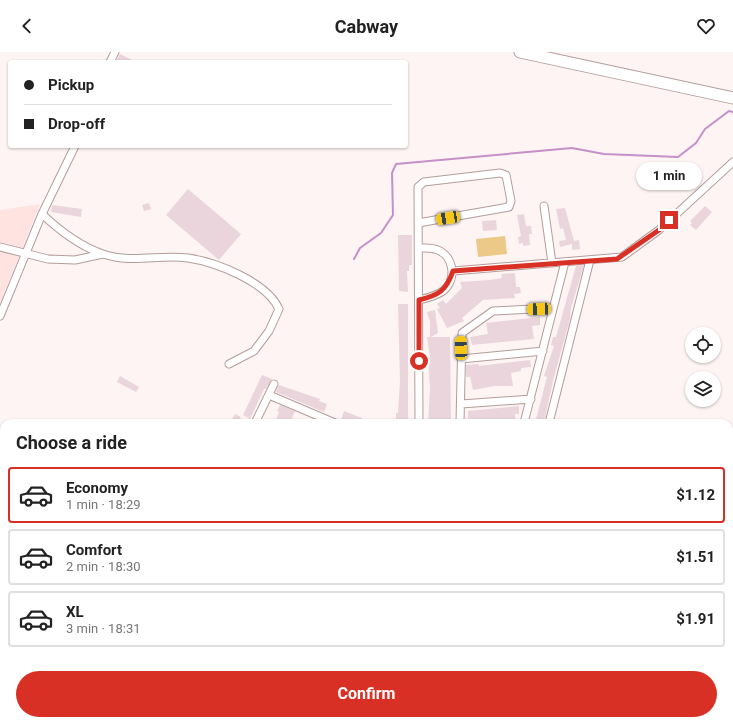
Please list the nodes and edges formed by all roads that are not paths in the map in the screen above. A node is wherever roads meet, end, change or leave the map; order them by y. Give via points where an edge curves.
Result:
1 (520, 52) edge
2 (733, 98) edge
3 (74, 148) edge
4 (733, 162) edge
5 (544, 206) dead end
6 (42, 214) junction
7 (418, 223) junction
8 (0, 247) edge
9 (419, 248) junction
10 (27, 254) junction
11 (104, 254) junction
12 (590, 260) junction
13 (565, 262) junction
14 (552, 263) junction
15 (453, 271) junction
16 (419, 300) junction
17 (553, 308) junction
18 (0, 316) edge
19 (542, 351) junction
20 (462, 359) junction
21 (229, 364) dead end
22 (274, 384) dead end
23 (269, 395) junction
24 (531, 399) junction
25 (461, 404) junction
26 (258, 419) edge
27 (326, 419) edge
28 (419, 419) edge
29 (460, 419) edge
30 (525, 419) edge
31 (550, 419) edge

1 - 2 highway
3 - 6 street
4 - 12 street via 659,230 622,257
5 - 14 street
6 - 10 street
6 - 11 street via 64,234
7 - 7 street via 420,184 500,173 506,175 511,201 509,208
7 - 9 street
8 - 10 street
9 - 15 street via 438,250 450,261
9 - 16 street
10 - 11 street via 48,260 65,261
10 - 18 street
11 - 21 street via 143,260 188,258 238,274 270,296 279,309 269,331 254,351
12 - 13 street
12 - 31 street
13 - 14 street
13 - 17 street
14 - 15 street
15 - 16 street via 444,290
16 - 28 street
17 - 19 street
17 - 20 street via 490,313 462,332
19 - 20 street
19 - 24 street
20 - 25 street
22 - 23 street
23 - 26 street
23 - 27 street
24 - 25 street
24 - 30 street
25 - 29 street

